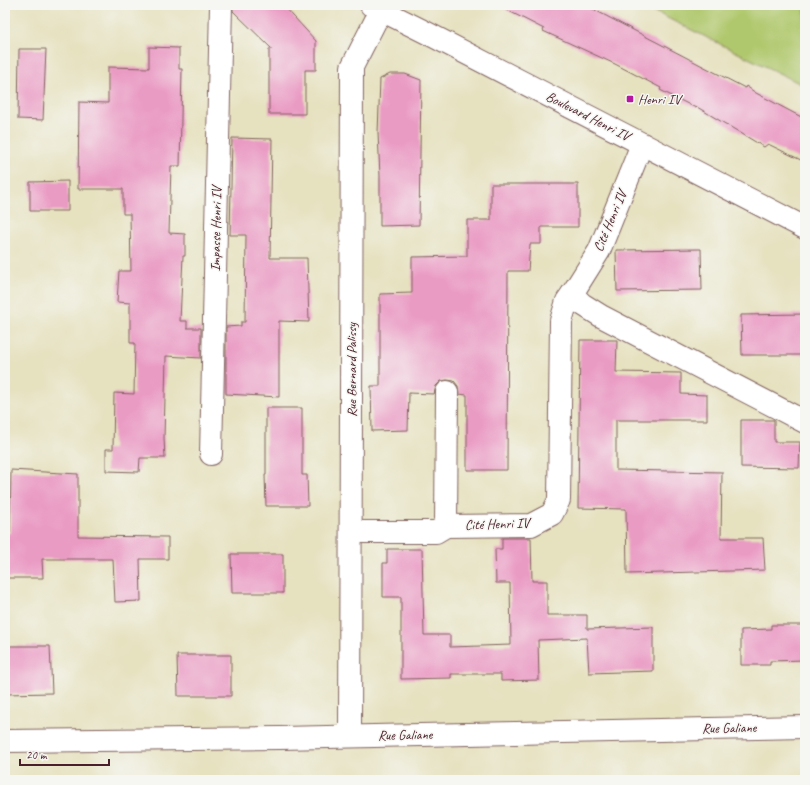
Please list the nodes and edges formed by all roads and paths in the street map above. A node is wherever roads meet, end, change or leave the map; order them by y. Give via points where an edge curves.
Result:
1 (221, 5) edge
2 (376, 7) edge
3 (642, 144) junction
4 (805, 228) edge
5 (572, 294) junction
6 (447, 392) dead end
7 (805, 422) edge
8 (211, 454) dead end
9 (446, 526) junction
10 (351, 532) junction
11 (805, 727) edge
12 (350, 736) junction
13 (5, 741) edge

1 - 8 street, Impasse Henri IV
2 - 3 street, Boulevard Henri IV
2 - 10 street, Rue Bernard Palissy via 352,67
3 - 4 street, Boulevard Henri IV
3 - 5 street, Cité Henri IV via 599,251
5 - 7 street via 601,316
5 - 9 street, Cité Henri IV via 561,321 559,500 552,514 531,525
6 - 9 street, Cité Henri IV
9 - 10 street via 436,532
10 - 12 street, Rue Bernard Palissy
11 - 12 street, Rue Galiane
12 - 13 street, Rue Galiane

